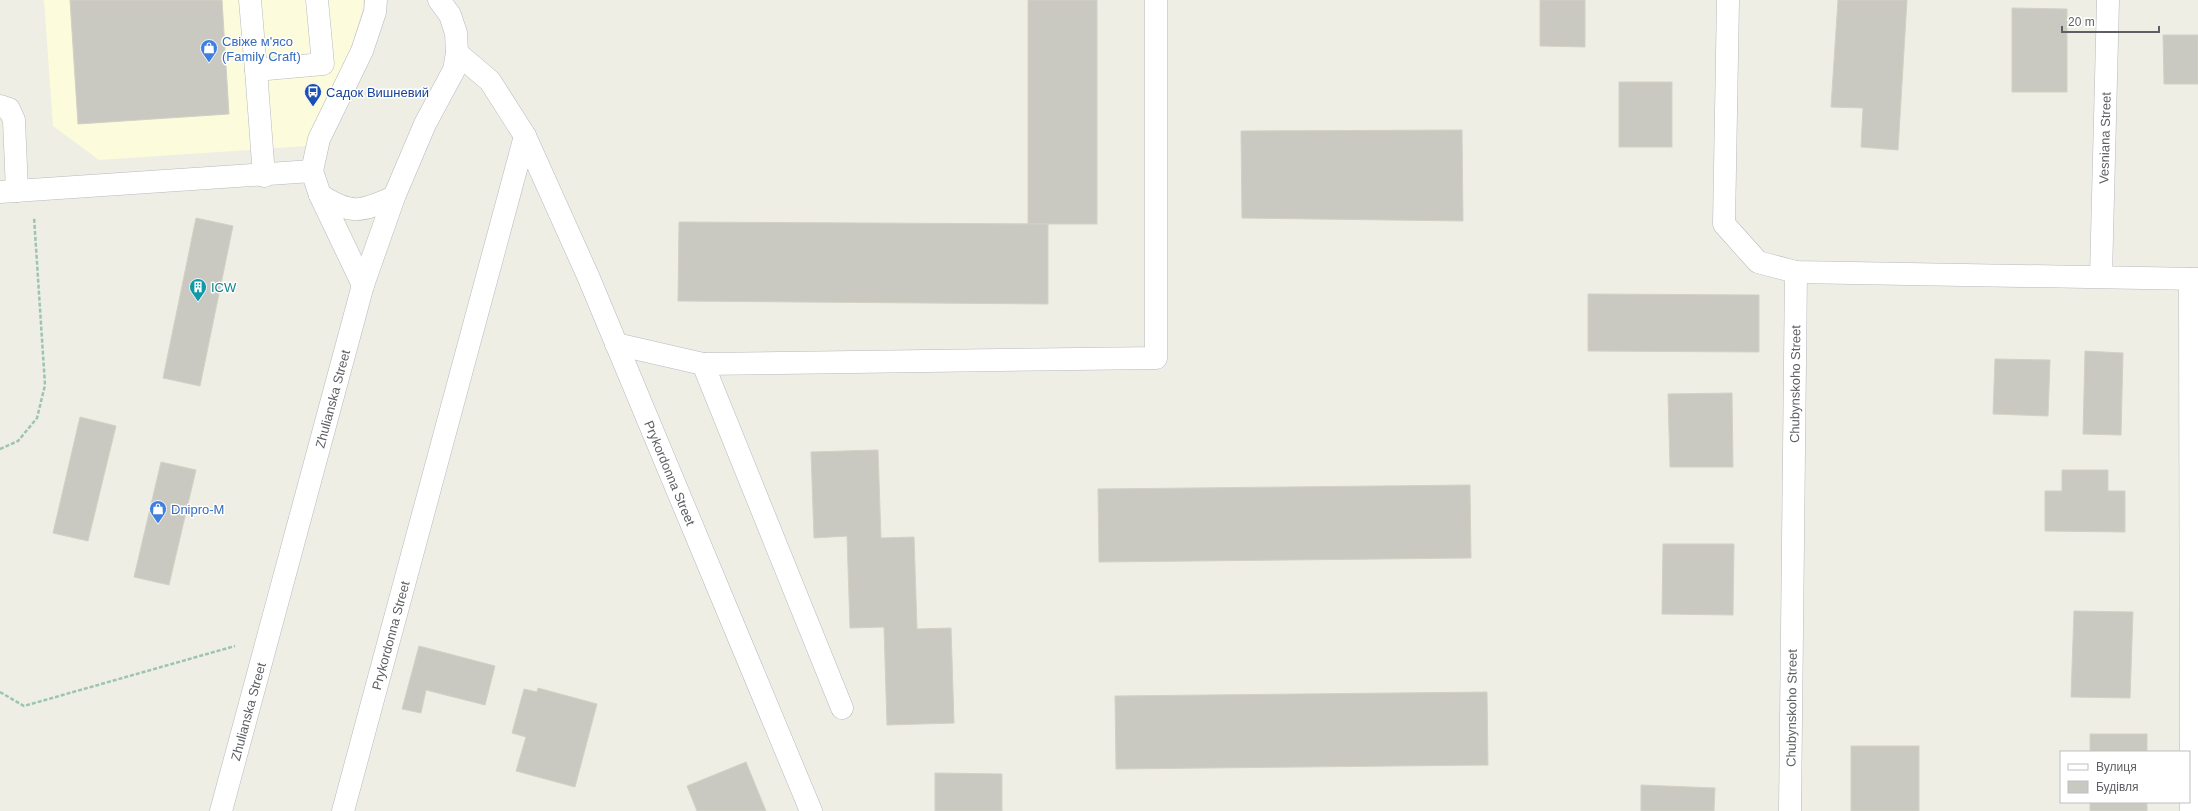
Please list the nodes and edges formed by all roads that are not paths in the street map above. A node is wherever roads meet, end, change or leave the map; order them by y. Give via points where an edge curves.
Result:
1 (250, 0) edge
2 (317, 0) edge
3 (439, 0) edge
4 (1156, 0) edge
5 (1728, 0) edge
6 (2108, 0) edge
7 (380, 4) edge
8 (457, 53) junction
9 (256, 70) junction
10 (0, 106) edge
11 (525, 136) junction
12 (312, 171) junction
13 (264, 176) junction
14 (17, 191) edge
15 (320, 195) junction
16 (394, 197) junction
17 (1796, 272) junction
18 (2101, 276) junction
19 (2194, 279) edge
20 (363, 285) junction
21 (616, 344) junction
22 (703, 364) junction
23 (842, 708) dead end
24 (221, 811) edge
25 (343, 811) edge
26 (811, 811) edge
27 (1790, 811) edge
28 (2191, 811) edge

1 - 9 street
2 - 9 street via 323,64
3 - 8 street, Zhulianska Street via 450,15 456,33
4 - 22 street via 1156,358
5 - 17 street via 1724,224 1758,262
6 - 18 street, Vesniana Street
7 - 12 street via 351,76 319,139
8 - 11 street, Prykordonna Street via 490,81
8 - 16 street, Zhulianska Street via 454,70 425,124
9 - 13 street
10 - 14 street via 9,109 14,120
11 - 21 street, Prykordonna Street
11 - 25 street, Prykordonna Street
12 - 13 street
12 - 15 street
13 - 14 street
15 - 16 street via 338,207 351,210 373,207
15 - 20 street
16 - 20 street, Zhulianska Street
17 - 18 street
17 - 27 street, Chubynskoho Street
18 - 19 street
19 - 28 street
20 - 24 street, Zhulianska Street
21 - 22 street
21 - 26 street, Prykordonna Street
22 - 23 street

